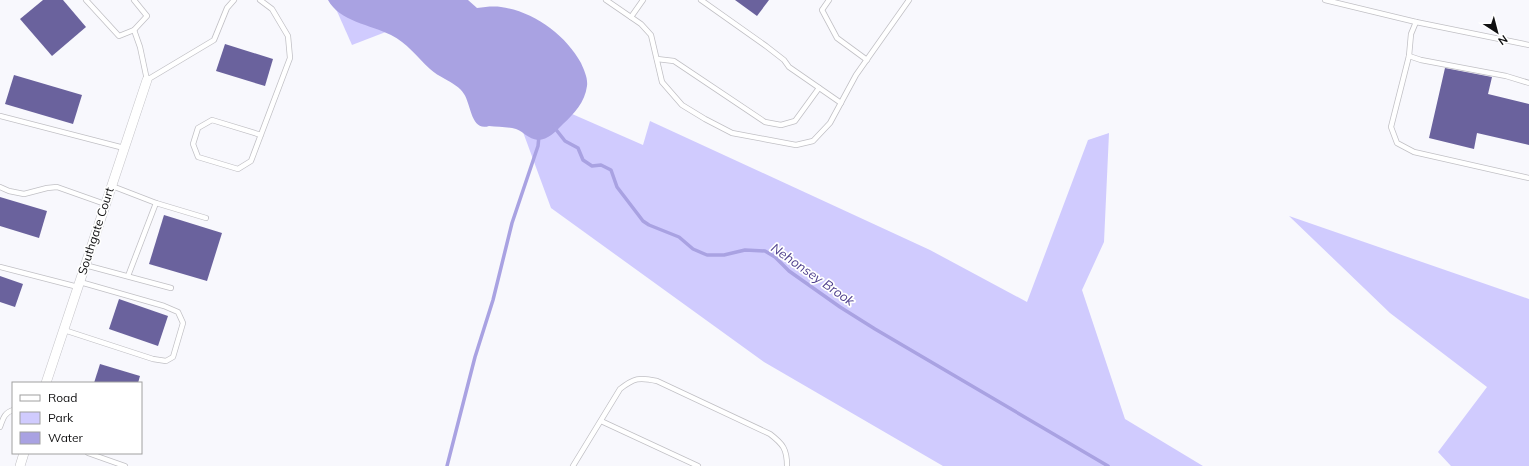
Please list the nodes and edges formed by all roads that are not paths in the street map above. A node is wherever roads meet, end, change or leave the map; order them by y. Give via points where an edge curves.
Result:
1 (86, 0) edge
2 (134, 0) edge
3 (234, 0) edge
4 (260, 0) edge
5 (606, 0) edge
6 (643, 0) edge
7 (701, 0) edge
8 (829, 0) edge
9 (908, 0) edge
10 (1325, 0) edge
11 (631, 17) junction
12 (1416, 22) junction
13 (134, 30) junction
14 (1529, 45) edge
15 (1409, 56) junction
16 (657, 59) junction
17 (867, 60) junction
18 (147, 80) junction
19 (1529, 83) edge
20 (819, 88) junction
21 (841, 103) junction
22 (0, 116) edge
23 (261, 135) junction
24 (124, 148) junction
25 (1529, 178) edge
26 (112, 186) junction
27 (0, 187) edge
28 (156, 203) junction
29 (105, 204) junction
30 (206, 218) dead end
31 (85, 265) junction
32 (0, 268) edge
33 (128, 276) junction
34 (79, 285) junction
35 (171, 288) dead end
36 (64, 330) junction
37 (46, 382) edge
38 (12, 410) edge
39 (601, 421) junction
40 (0, 427) edge
41 (24, 454) edge
42 (91, 454) edge
43 (20, 466) edge
44 (125, 466) edge
45 (573, 466) edge
46 (698, 466) edge
47 (787, 466) edge

1 - 13 lane via 119,36
2 - 13 lane via 148,16
3 - 18 lane via 227,8 214,40
4 - 23 lane via 272,9 288,36 290,58
5 - 11 lane
6 - 11 lane
7 - 20 lane
8 - 17 lane via 822,10 837,38
9 - 17 lane
10 - 12 lane
11 - 16 lane via 651,35
12 - 14 lane
12 - 15 lane via 1411,34
13 - 18 lane
15 - 19 lane
15 - 25 lane via 1391,127 1397,143 1414,152
16 - 20 lane via 674,61 765,122 781,125 795,121
16 - 21 lane via 662,82 682,105 732,133 796,145 813,141 830,123
17 - 21 lane
18 - 24 street, Southgate Court
20 - 21 lane
22 - 24 lane
23 - 23 lane via 251,161 238,169 198,157 194,144 198,128 212,120
24 - 26 street, Southgate Court
26 - 28 lane
26 - 29 street, Southgate Court
27 - 29 lane via 24,194 57,187
28 - 30 lane
28 - 33 lane
29 - 31 street, Southgate Court
31 - 33 lane
31 - 34 street, Southgate Court
32 - 34 lane
33 - 35 lane
34 - 36 street, Southgate Court
34 - 36 lane via 164,306 178,312 183,323 173,357 166,360 153,359
36 - 37 street, Southgate Court
38 - 40 lane via 3,417
39 - 45 lane
39 - 46 lane
39 - 47 lane via 620,389 631,380 643,378 657,381 770,434 781,442 787,454
41 - 43 street
42 - 44 lane

